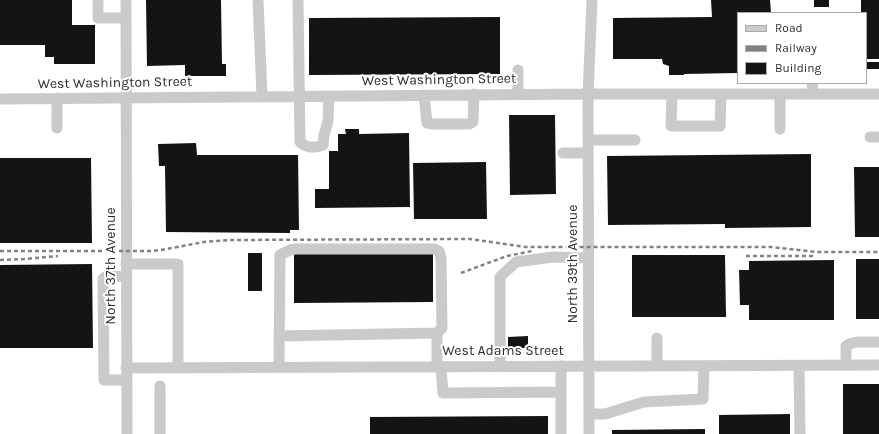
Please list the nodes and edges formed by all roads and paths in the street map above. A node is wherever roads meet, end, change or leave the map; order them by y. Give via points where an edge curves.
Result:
1 (98, 0) edge
2 (126, 0) edge
3 (258, 0) edge
4 (298, 0) edge
5 (592, 0) edge
6 (126, 18) junction
7 (518, 70) dead end
8 (812, 88) edge
9 (474, 94) junction
10 (518, 94) junction
11 (588, 94) junction
12 (672, 94) junction
13 (721, 94) junction
14 (780, 94) junction
15 (879, 94) edge
16 (424, 95) junction
17 (262, 96) junction
18 (299, 96) junction
19 (329, 96) junction
20 (57, 98) junction
21 (127, 98) junction
22 (0, 99) edge
23 (58, 128) dead end
24 (780, 129) dead end
25 (588, 140) junction
26 (635, 140) dead end
27 (563, 153) dead end
28 (588, 153) junction
29 (588, 258) junction
30 (126, 264) junction
31 (126, 276) junction
32 (437, 333) junction
33 (279, 336) junction
34 (657, 338) dead end
35 (879, 342) edge
36 (846, 365) junction
37 (879, 365) edge
38 (561, 366) junction
39 (588, 366) junction
40 (657, 366) junction
41 (704, 366) junction
42 (799, 366) junction
43 (279, 367) junction
44 (439, 367) junction
45 (500, 367) junction
46 (126, 368) junction
47 (178, 368) junction
48 (126, 380) junction
49 (160, 386) dead end
50 (561, 392) junction
51 (589, 414) junction
52 (127, 434) edge
53 (160, 434) edge
54 (561, 434) edge
55 (589, 434) edge
56 (800, 434) edge

1 - 6 street via 98,18
2 - 6 street, North 37th Avenue
3 - 17 street
4 - 18 street
5 - 11 street, North 39th Avenue
6 - 21 street, North 37th Avenue
7 - 10 street
8 - 14 street, West Washington Street
8 - 15 street, West Washington Street
9 - 10 street, West Washington Street
9 - 16 street, West Washington Street
9 - 16 street via 473,122 469,124 427,123
10 - 11 street, West Washington Street
11 - 12 street, West Washington Street
11 - 25 street, North 39th Avenue
12 - 13 street, West Washington Street
12 - 13 street via 671,126 720,126
13 - 14 street, West Washington Street
14 - 24 street
16 - 19 street, West Washington Street
17 - 18 street, West Washington Street
17 - 21 street, West Washington Street
18 - 19 street, West Washington Street
18 - 19 street via 300,142 309,147 323,145 328,121
20 - 21 street, West Washington Street
20 - 22 street, West Washington Street
20 - 23 street
21 - 30 street, North 37th Avenue
25 - 26 street
25 - 28 street, North 39th Avenue
27 - 28 street
28 - 29 street, North 39th Avenue
29 - 39 street, North 39th Avenue
29 - 45 street via 553,257 516,262 500,277
30 - 31 street, North 37th Avenue
30 - 47 street via 178,264
31 - 46 street, North 37th Avenue
31 - 48 street via 104,279 105,380
32 - 33 street
32 - 33 street via 442,328 441,258 437,249 295,248 280,255
32 - 44 street
33 - 43 street
34 - 40 street
35 - 36 street via 857,342 846,346
36 - 37 street, West Adams Street
36 - 42 street, West Adams Street
38 - 39 street, West Adams Street
38 - 45 street, West Adams Street
38 - 50 street
39 - 40 street, West Adams Street
39 - 51 street, North 39th Avenue
40 - 41 street, West Adams Street
41 - 42 street, West Adams Street
41 - 51 street via 703,399 644,402 605,414
42 - 56 street
43 - 44 street, West Adams Street
43 - 47 street, West Adams Street
44 - 45 street, West Adams Street
44 - 50 street via 443,393
46 - 47 street, West Adams Street
46 - 48 street, North 37th Avenue
48 - 52 street, North 37th Avenue
49 - 53 street
50 - 54 street
51 - 55 street, North 39th Avenue

